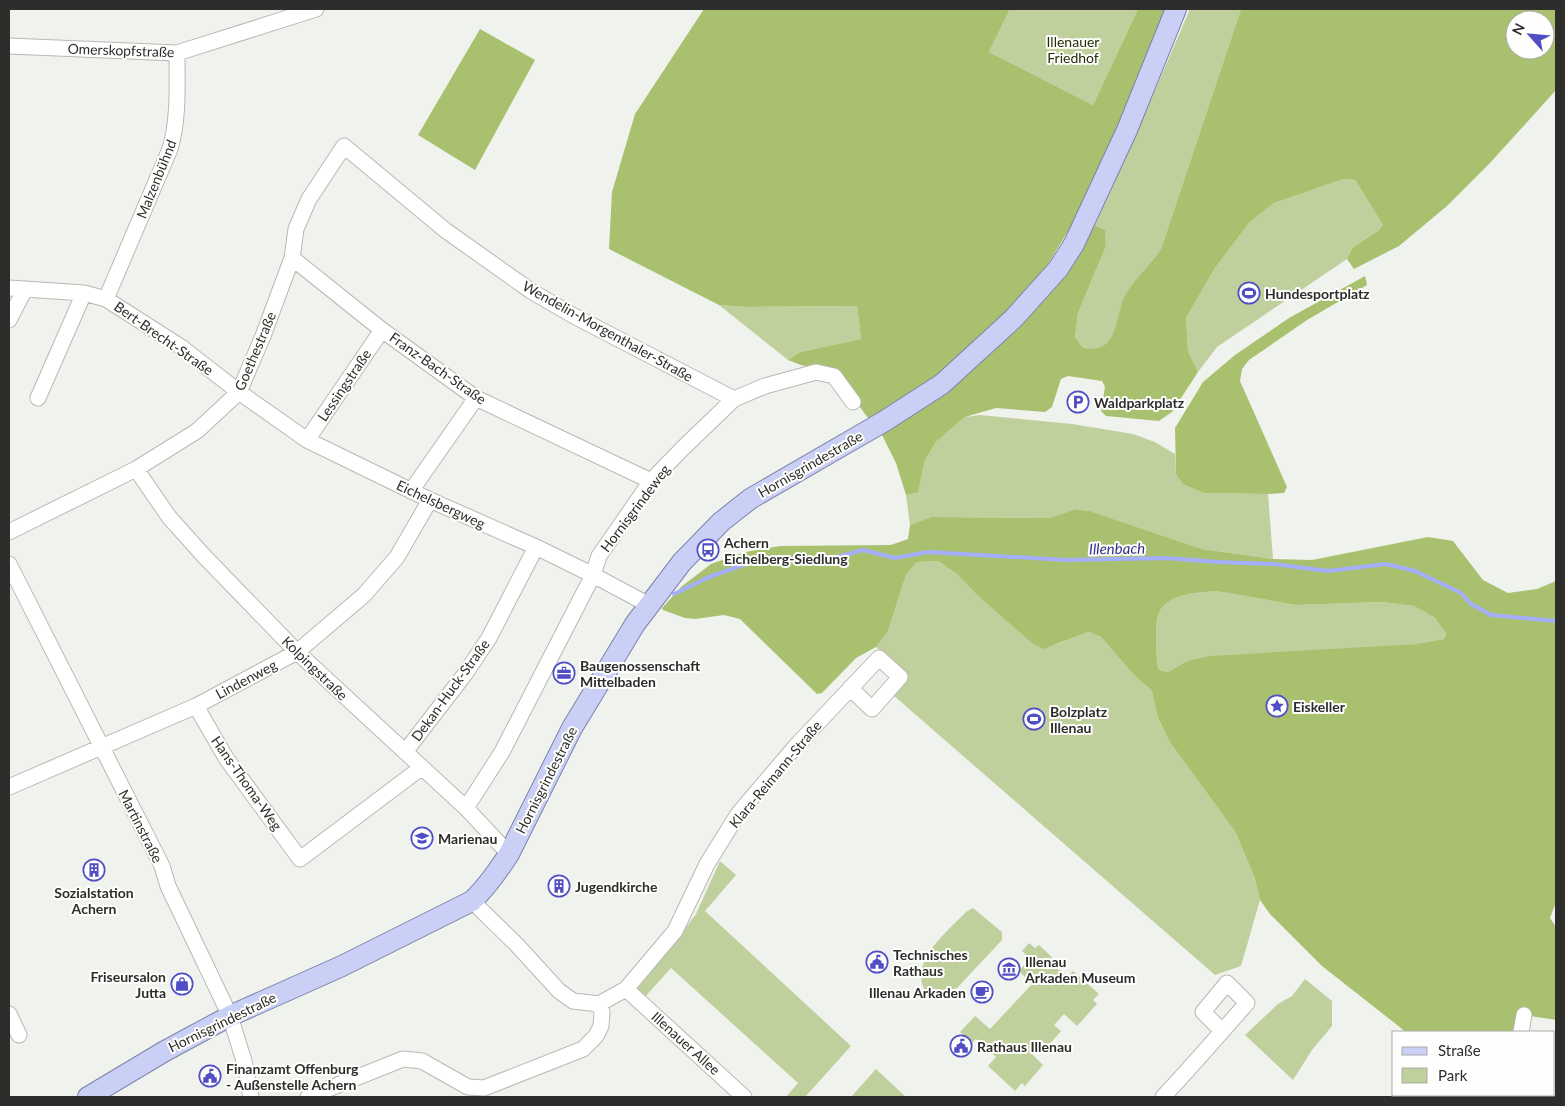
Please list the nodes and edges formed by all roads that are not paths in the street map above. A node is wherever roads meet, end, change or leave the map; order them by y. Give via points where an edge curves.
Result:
1 (316, 9) edge
2 (1176, 9) edge
3 (9, 46) edge
4 (177, 53) junction
5 (344, 146) joint
6 (292, 258) junction
7 (9, 288) edge
8 (25, 289) junction
9 (84, 293) junction
10 (106, 299) junction
11 (9, 320) edge
12 (382, 330) junction
13 (239, 392) junction
14 (38, 398) dead end
15 (476, 398) junction
16 (734, 399) junction
17 (853, 402) dead end
18 (307, 440) junction
19 (136, 469) junction
20 (651, 482) junction
21 (411, 491) junction
22 (430, 500) junction
23 (9, 532) edge
24 (536, 547) junction
25 (9, 564) edge
26 (593, 574) junction
27 (649, 605) junction
28 (297, 652) junction
29 (850, 688) dead end
30 (196, 706) junction
31 (102, 746) junction
32 (405, 752) junction
33 (421, 768) junction
34 (9, 787) edge
35 (466, 808) junction
36 (509, 854) junction
37 (472, 901) junction
38 (626, 989) junction
39 (599, 1004) junction
40 (9, 1014) edge
41 (1524, 1014) dead end
42 (230, 1016) junction
43 (1222, 1031) dead end
44 (1521, 1031) edge
45 (19, 1035) dead end
46 (88, 1097) edge
47 (251, 1097) edge
48 (308, 1097) edge
49 (744, 1097) edge
50 (1163, 1097) edge

1 - 4 street, Omerskopfstraße
2 - 27 main road, Hornisgrindestraße via 1127,130 1074,244 1058,269 1014,318 942,384 883,422 750,498 682,562
3 - 4 street, Omerskopfstraße
4 - 10 street, Malzenbühnd via 174,136
5 - 6 street, Goethestraße via 309,199 296,229
5 - 16 street, Wendelin-Morgenthaler-Straße via 445,230 531,291
6 - 12 street, Franz-Bach-Straße
6 - 13 street, Goethestraße
7 - 8 street, Bert-Brecht-Straße
8 - 9 street, Bert-Brecht-Straße
8 - 11 street
9 - 10 street, Bert-Brecht-Straße
9 - 14 street
10 - 13 street, Bert-Brecht-Straße via 181,347
12 - 15 street, Franz-Bach-Straße
12 - 18 street, Lessingstraße
13 - 18 street, Eichelsbergweg
13 - 19 street, Goethestraße via 197,431
15 - 20 street, Franz-Bach-Straße
15 - 21 street
16 - 17 street, Hornisgrindeweg via 765,386 816,372 834,376
16 - 20 street, Hornisgrindeweg
18 - 21 street, Eichelsbergweg
19 - 23 street, Goethestraße
19 - 28 street, Kolpingstraße via 169,516 203,555
20 - 26 street, Hornisgrindeweg via 598,556
21 - 22 street, Eichelsbergweg
22 - 24 street, Eichelsbergweg
22 - 28 street, Lindenweg via 397,557 364,596
24 - 26 street, Eichelsbergweg
24 - 32 street, Dekan-Huck-Straße via 489,638
25 - 31 street, Martinstraße
26 - 27 street, Eichelsbergweg
26 - 35 street, Hornisgrindeweg via 502,752
27 - 36 main road, Hornisgrindestraße via 572,728
28 - 30 street, Lindenweg
28 - 32 street, Kolpingstraße
29 - 38 street, Klara-Reimann-Straße via 738,814 707,864 675,932
30 - 31 street, Lindenweg
30 - 33 street, Hans-Thoma-Weg via 226,758 300,859
31 - 34 street, Lindenweg
31 - 42 street, Martinstraße via 162,866 168,886
32 - 33 street, Kolpingstraße
33 - 35 street, Kolpingstraße
35 - 36 street, Kolpingstraße
36 - 37 main road, Hornisgrindestraße
37 - 39 street via 559,991 573,1001
37 - 42 main road, Hornisgrindestraße via 342,966
38 - 39 street, Klara-Reimann-Straße
38 - 49 street, Illenauer Allee
39 - 48 street via 601,1026 583,1049 484,1088 468,1087 422,1061 403,1059
40 - 45 street
41 - 44 street
42 - 46 main road, Hornisgrindestraße
42 - 47 street, Martinstraße
43 - 50 street

